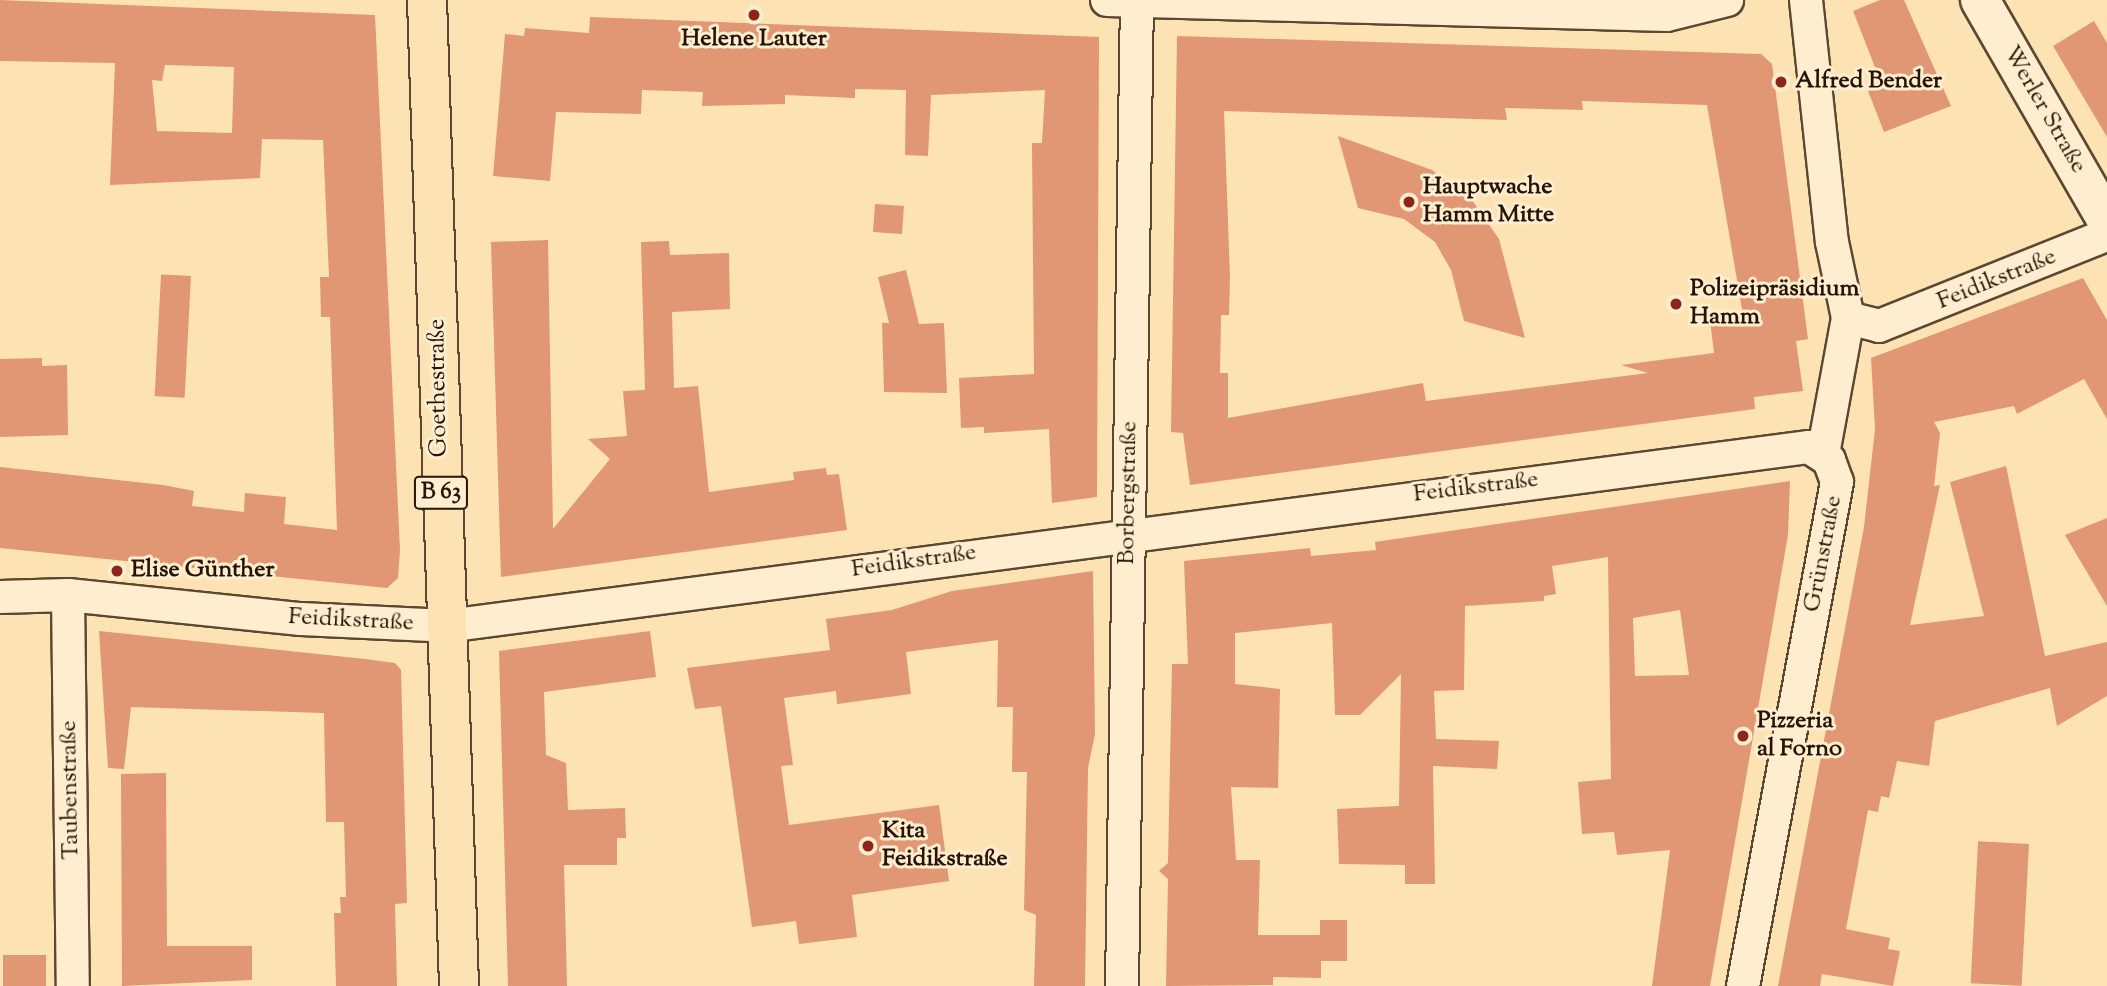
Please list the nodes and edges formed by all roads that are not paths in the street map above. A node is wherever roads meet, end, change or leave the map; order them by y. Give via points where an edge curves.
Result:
1 (427, 0) edge
2 (1127, 0) edge
3 (1727, 0) edge
4 (1806, 0) edge
5 (1980, 0) edge
6 (2107, 221) edge
7 (2107, 235) edge
8 (1848, 318) junction
9 (1823, 454) junction
10 (1128, 532) junction
11 (68, 595) junction
12 (0, 597) edge
13 (447, 626) junction
14 (74, 986) edge
15 (459, 986) edge
16 (1122, 986) edge
17 (1743, 986) edge

1 - 13 main road, Goethestraße / B 63
2 - 3 street via 1667,16
2 - 10 street, Borbergstraße
4 - 8 street via 1832,242
5 - 6 main road, Werler Straße
7 - 8 street, Feidikstraße via 1879,326
8 - 9 street
9 - 10 street, Feidikstraße via 1802,447
9 - 17 street, Grünstraße via 1837,482
10 - 13 street, Feidikstraße
10 - 16 street, Borbergstraße
11 - 12 street, Feidikstraße
11 - 13 street, Feidikstraße via 301,619
11 - 14 street, Taubenstraße
13 - 15 main road, Goethestraße / B 63

